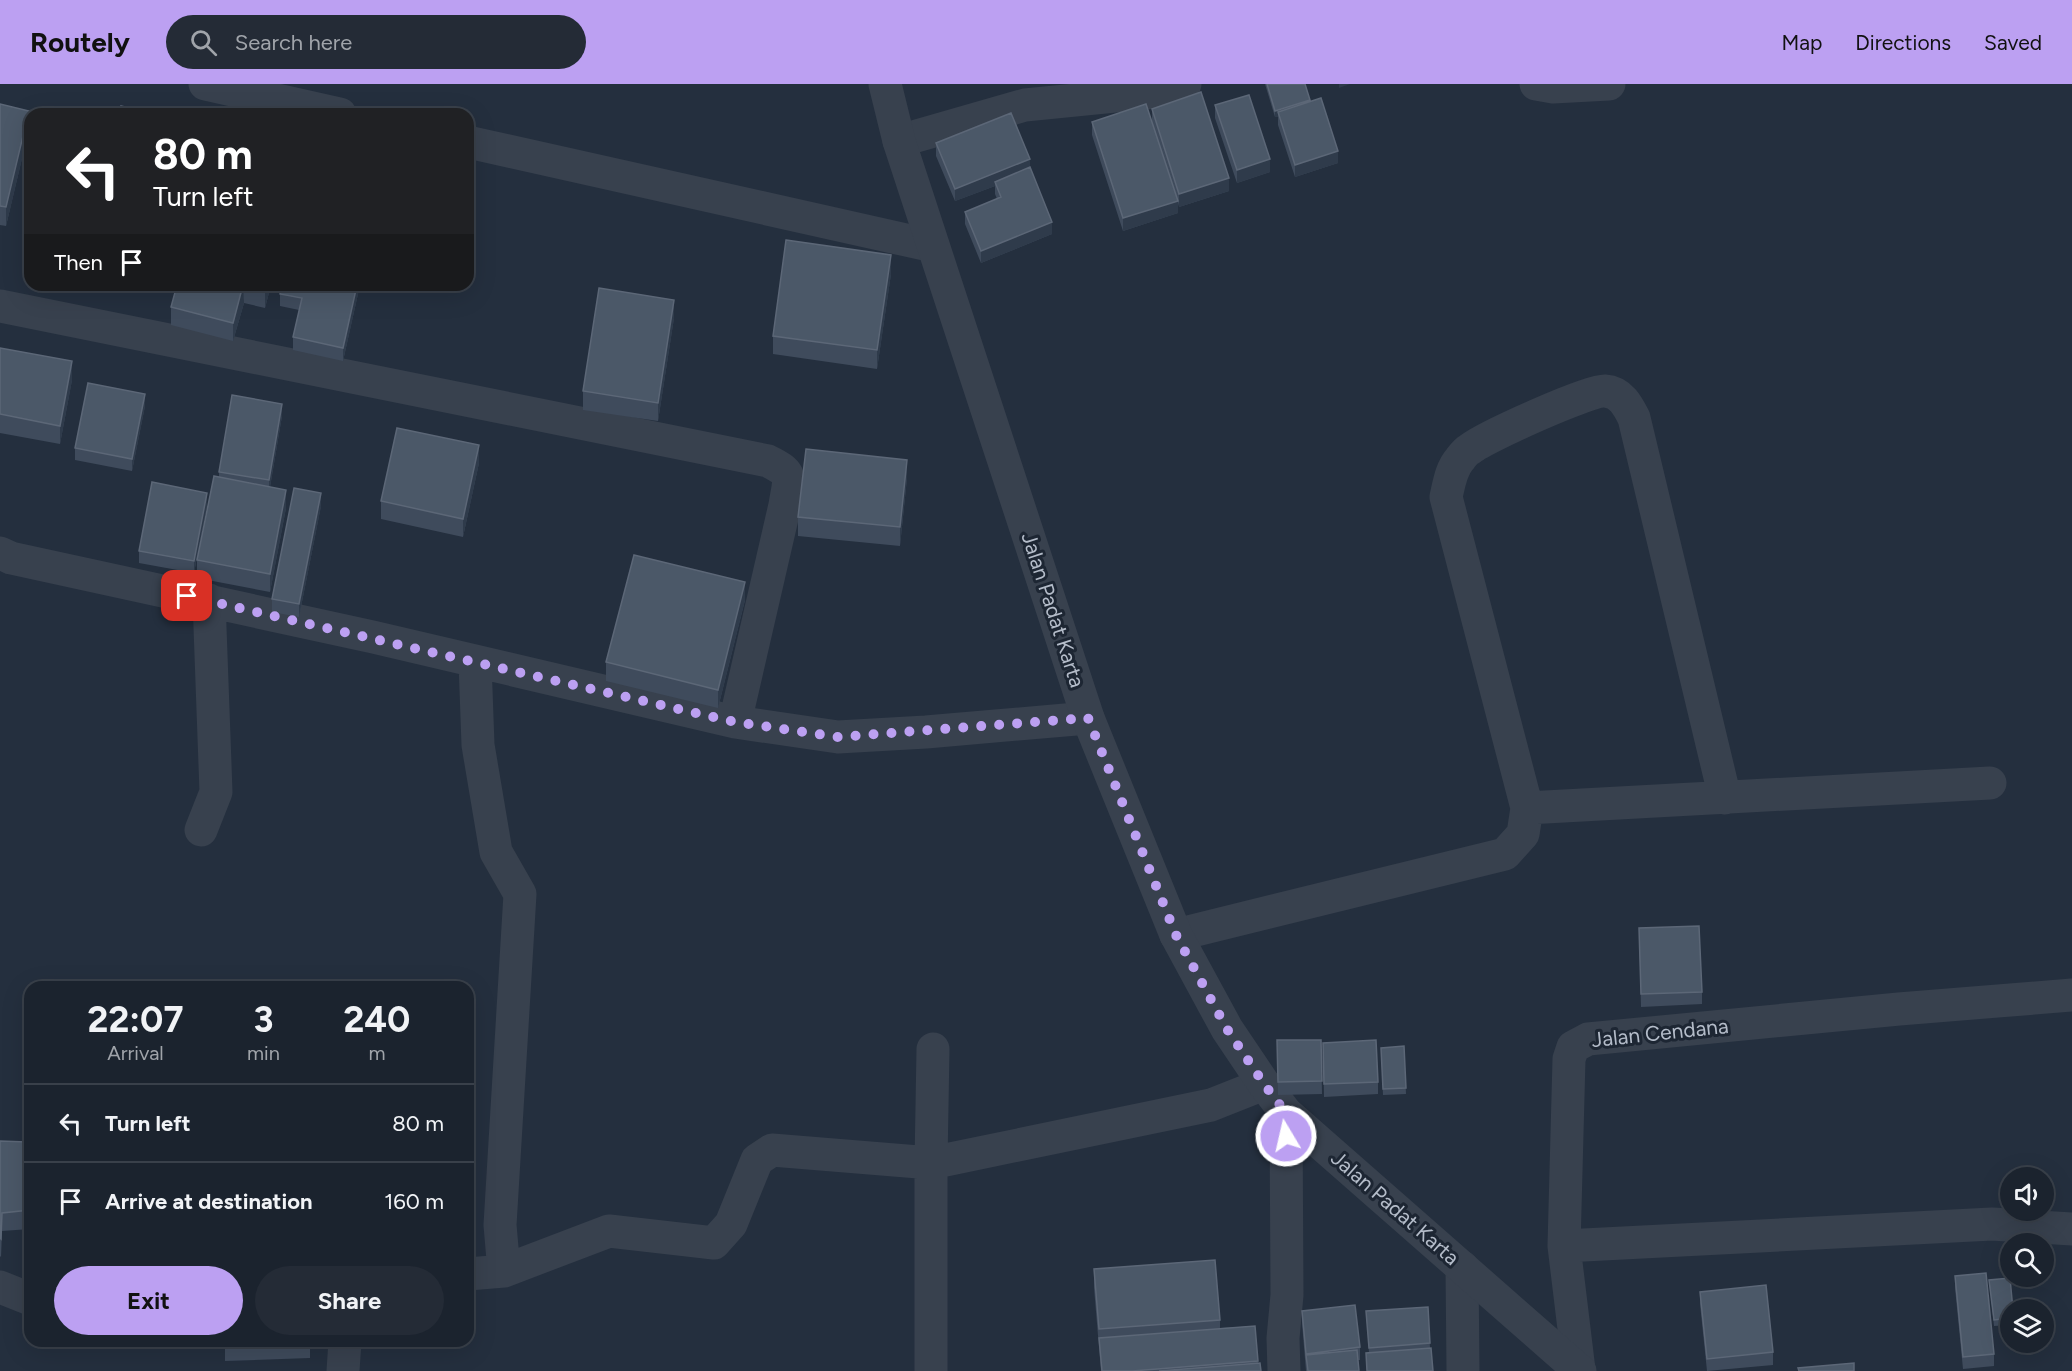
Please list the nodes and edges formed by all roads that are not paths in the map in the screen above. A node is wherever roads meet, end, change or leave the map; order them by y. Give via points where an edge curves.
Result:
1 (205, 84) edge
2 (885, 84) edge
3 (1185, 84) edge
4 (1536, 84) edge
5 (1609, 84) edge
6 (313, 108) edge
7 (899, 141) junction
8 (474, 143) edge
9 (933, 246) junction
10 (0, 306) edge
11 (0, 553) edge
12 (209, 600) junction
13 (475, 662) junction
14 (1088, 718) junction
15 (735, 722) junction
16 (1990, 783) dead end
17 (1725, 798) junction
18 (1527, 808) junction
19 (201, 830) dead end
20 (1176, 935) junction
21 (2072, 995) edge
22 (933, 1049) dead end
23 (1264, 1084) junction
24 (1286, 1113) junction
25 (931, 1163) junction
26 (2072, 1229) edge
27 (1564, 1246) junction
28 (1462, 1267) junction
29 (504, 1271) junction
30 (474, 1274) edge
31 (0, 1287) edge
32 (24, 1297) edge
33 (345, 1347) edge
34 (1579, 1370) edge
35 (343, 1371) edge
36 (931, 1371) edge
37 (1284, 1371) edge
38 (1463, 1371) edge

1 - 6 street
2 - 7 street, Jalan Padat Karta
3 - 7 street via 1155,92 1025,105
4 - 5 street
7 - 9 street, Jalan Padat Karta
8 - 9 street
9 - 14 street, Jalan Padat Karta
10 - 15 street via 768,461 782,468 789,478 785,505
11 - 12 street
12 - 13 street
12 - 19 street via 216,792
13 - 15 street
13 - 29 street via 478,745 496,852 520,894 500,1225
14 - 15 street via 838,737
14 - 20 street, Jalan Padat Karta
16 - 17 street
17 - 18 street
17 - 18 street via 1634,418 1624,400 1605,391 1587,395 1469,449 1449,479 1446,497
18 - 20 street via 1523,834 1505,854
20 - 23 street, Jalan Padat Karta via 1227,1029
21 - 27 street, Jalan Cendana via 1588,1039 1573,1047 1569,1059
22 - 25 street
23 - 24 street, Jalan Padat Karta
23 - 25 street via 1211,1105
24 - 28 street, Jalan Padat Karta
24 - 37 street
25 - 29 street via 772,1150 757,1160 731,1224 714,1243 609,1231
25 - 36 street
26 - 27 street via 1992,1224
27 - 34 street, Jalan Cendana
28 - 34 street, Jalan Padat Karta
28 - 38 street
29 - 30 street
31 - 32 street
33 - 35 street

